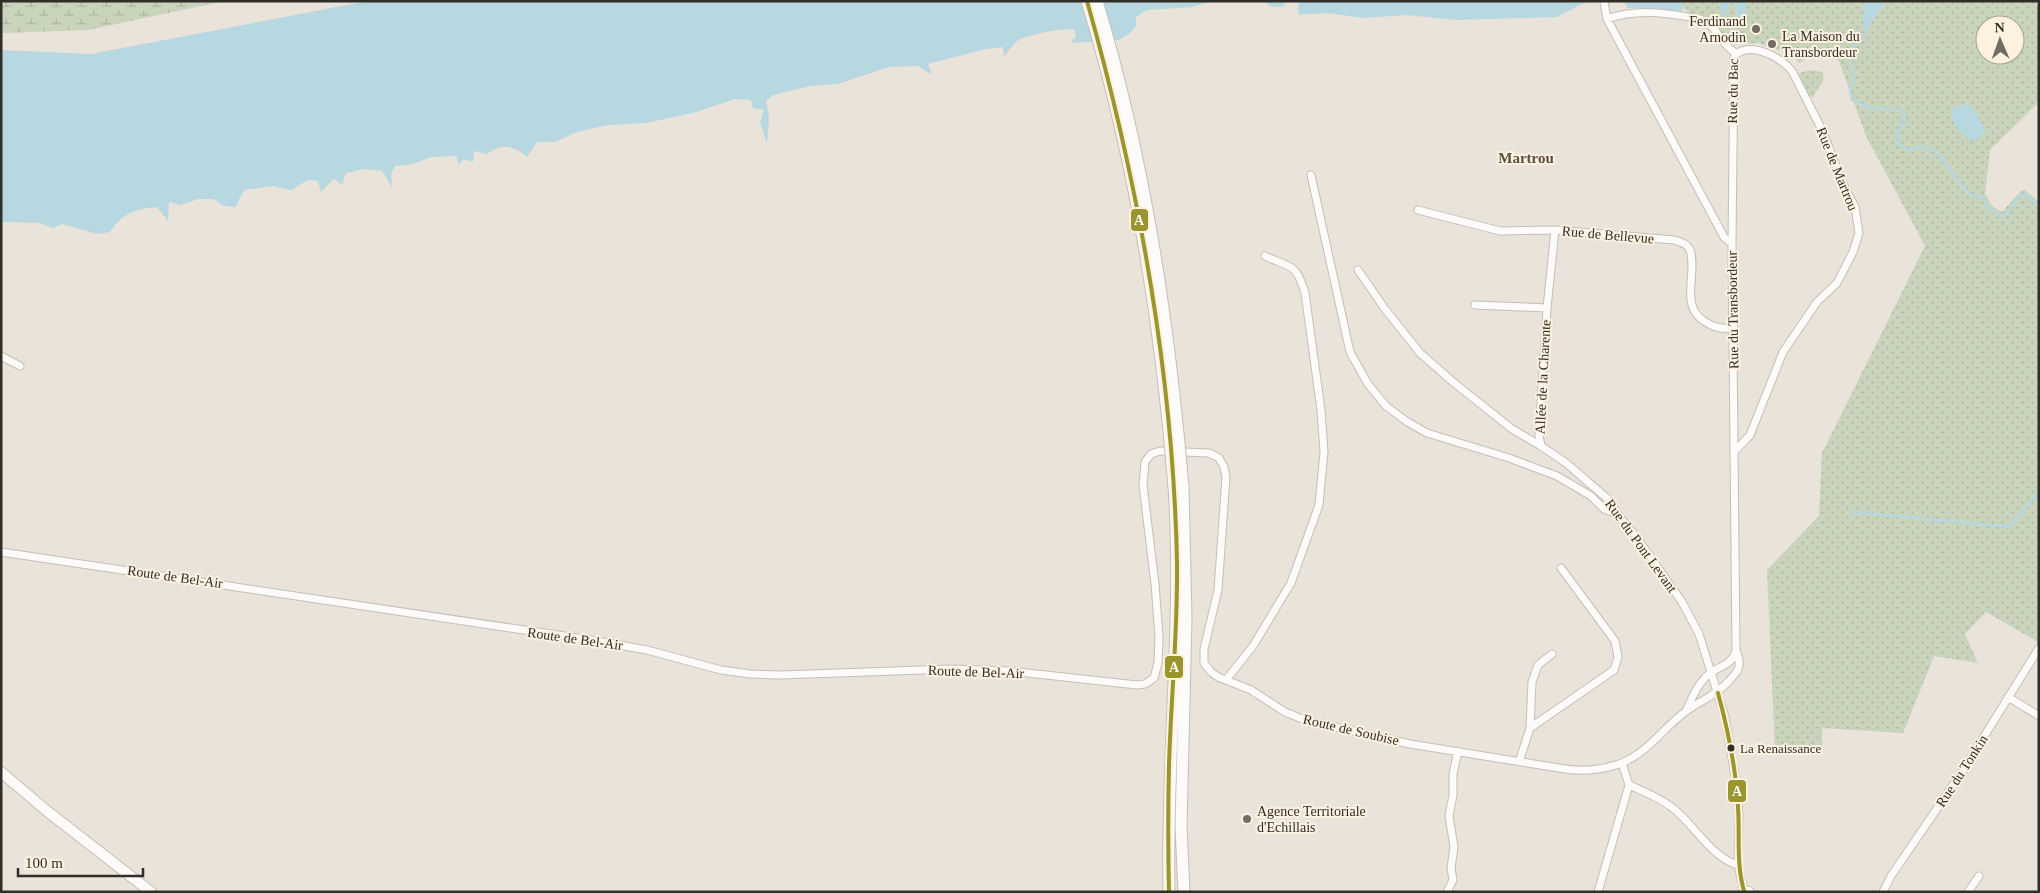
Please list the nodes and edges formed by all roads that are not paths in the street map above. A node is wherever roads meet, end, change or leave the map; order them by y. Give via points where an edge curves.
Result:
1 (1086, 1) edge
2 (1097, 1) edge
3 (1604, 2) edge
4 (1607, 19) junction
5 (1736, 54) junction
6 (1311, 175) dead end
7 (1418, 210) dead end
8 (1555, 230) junction
9 (1732, 244) junction
10 (1265, 256) dead end
11 (1358, 270) dead end
12 (1475, 305) dead end
13 (1547, 308) junction
14 (1734, 328) junction
15 (1, 356) edge
16 (20, 366) dead end
17 (1541, 446) junction
18 (1735, 451) junction
19 (1178, 487) junction
20 (1617, 514) junction
21 (1, 552) edge
22 (1561, 568) dead end
23 (2039, 648) edge
24 (1736, 650) junction
25 (1552, 654) dead end
26 (1711, 672) junction
27 (1226, 680) junction
28 (1150, 681) joint
29 (1718, 693) junction
30 (2008, 697) junction
31 (1685, 712) junction
32 (2039, 716) edge
33 (1530, 728) junction
34 (1458, 751) junction
35 (1519, 762) junction
36 (1622, 763) junction
37 (1, 772) edge
38 (1629, 785) junction
39 (1738, 865) junction
40 (1979, 876) dead end
41 (151, 892) edge
42 (1168, 892) edge
43 (1184, 892) edge
44 (1447, 892) edge
45 (1598, 892) edge
46 (1744, 892) edge
47 (1749, 892) edge
48 (1883, 892) edge
49 (1968, 892) edge

1 - 19 main road, bridge via 1120,125 1142,227
2 - 19 main road, bridge via 1137,156 1159,272 1176,398
3 - 4 street, Rue du Transbordeur
4 - 5 street, Rue du Bac via 1634,12 1700,19 1714,28
4 - 9 street, Rue du Transbordeur via 1724,237
5 - 9 street, Rue du Bac
5 - 18 street, Rue de Martrou via 1746,50 1762,52 1792,70 1855,207 1859,233 1837,283 1818,302 1783,352 1750,435
6 - 20 street via 1350,352 1368,384 1386,406 1427,433 1557,476 1591,496 1604,509
7 - 8 street, Rue de Bellevue via 1500,231
8 - 13 street, Allée de la Charente
8 - 14 street, Rue de Bellevue via 1684,243 1690,250 1693,308 1699,318 1711,326
9 - 14 street, Rue du Transbordeur
10 - 27 street via 1290,265 1300,277 1305,292 1321,410 1322,487 1319,505 1291,583 1253,646
11 - 17 street, Rue du Pont Levant via 1384,310 1420,353 1512,428
12 - 13 street, Allée de la Charente
13 - 17 street, Allée de la Charente
14 - 18 street, Rue du Transbordeur
15 - 16 street
17 - 20 street, Rue du Pont Levant via 1610,500
18 - 24 street, Rue du Transbordeur
19 - 42 main road
19 - 43 main road via 1186,619 1181,826
20 - 26 street, Rue du Pont Levant via 1682,602 1698,634
21 - 28 street, Route de Bel-Air via 600,642 750,674 951,669 1010,671 1138,685
22 - 33 street via 1615,641 1618,657 1614,670
23 - 30 street, Rue du Tonkin
24 - 26 street, Rue du Transbordeur via 1731,662
24 - 29 street, Rue du Transbordeur via 1739,669
25 - 33 street via 1538,665 1532,682
26 - 29 street, Rue du Pont Levant
26 - 31 street, Rue du Transbordeur via 1702,680
27 - 28 street, Route de Soubise via 1210,672 1203,658 1218,590 1225,511 1224,467 1219,458 1209,453 1160,451 1151,454 1145,462 1143,485 1158,637 1156,672
27 - 34 street, Route de Soubise via 1305,720 1410,744
29 - 31 street, Rue du Transbordeur
29 - 39 street, Rue du Pont Levant via 1734,767 1739,814
30 - 32 street
30 - 48 street, Rue du Tonkin
31 - 36 street, Rue du Transbordeur via 1647,748
33 - 35 street
34 - 35 street, Route de Soubise
34 - 44 street via 1449,816 1454,847 1453,880
35 - 36 street, Route de Soubise via 1577,771
36 - 38 street
37 - 41 main road
38 - 39 street via 1674,809 1723,858
38 - 45 street
39 - 46 street, Rue du Pont Levant
40 - 49 street
46 - 47 main road

